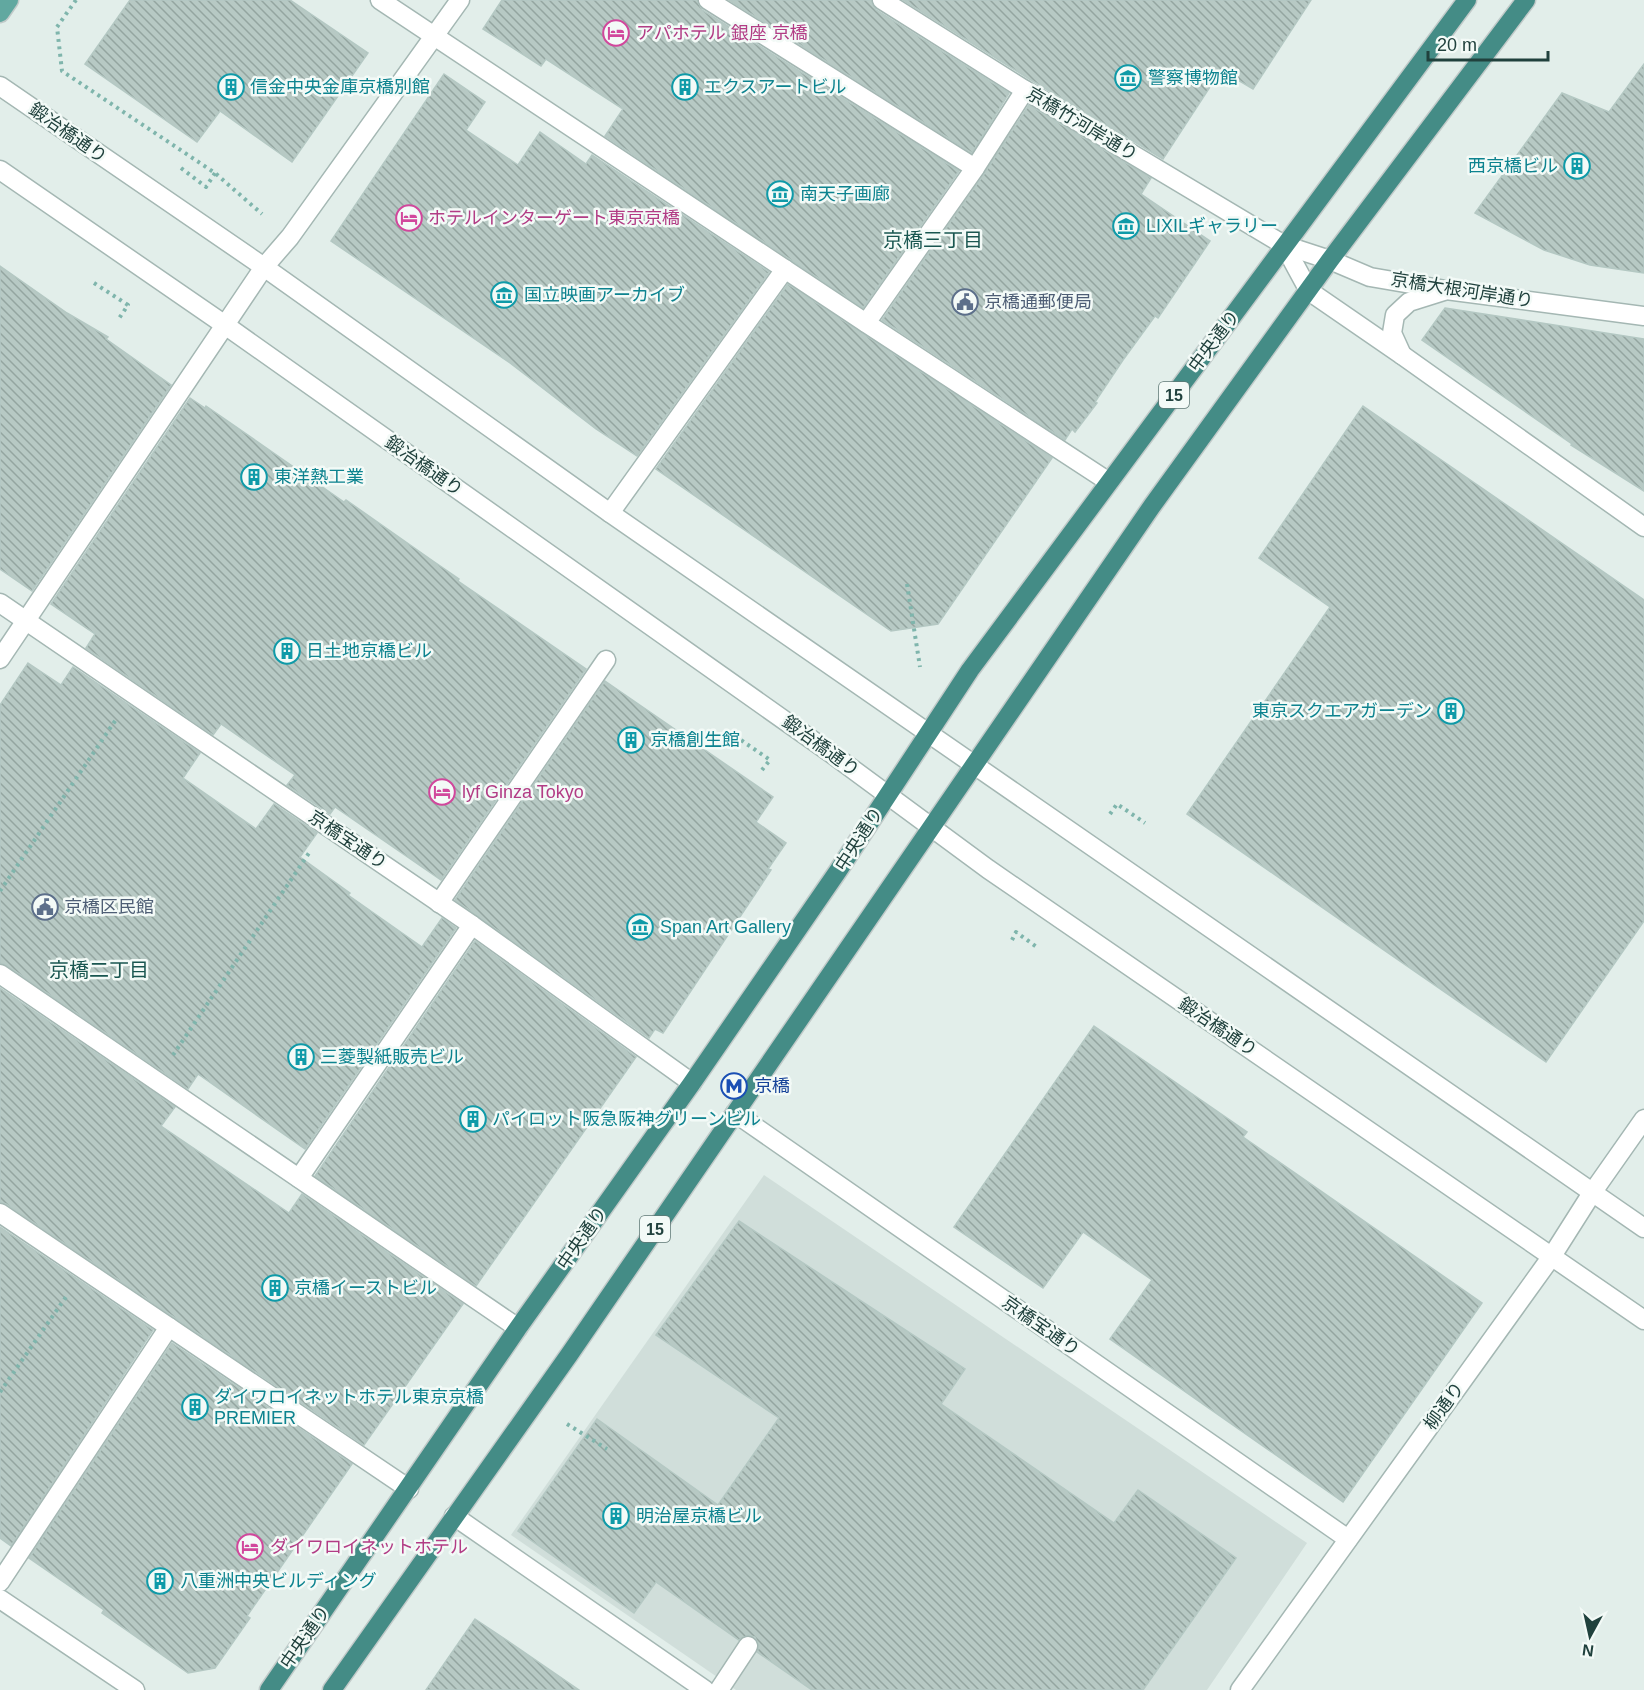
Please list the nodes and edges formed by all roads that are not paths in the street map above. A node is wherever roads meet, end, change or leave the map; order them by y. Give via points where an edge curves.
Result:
1 (9, 0) edge
2 (380, 0) edge
3 (459, 0) edge
4 (708, 0) edge
5 (882, 0) edge
6 (1467, 0) edge
7 (1526, 0) edge
8 (0, 13) edge
9 (435, 35) junction
10 (0, 86) edge
11 (1025, 90) junction
12 (975, 168) junction
13 (0, 170) edge
14 (1284, 245) junction
15 (1330, 260) junction
16 (264, 267) junction
17 (785, 269) junction
18 (1446, 290) junction
19 (1309, 291) junction
20 (1644, 316) edge
21 (866, 323) junction
22 (225, 325) junction
23 (1402, 355) junction
24 (1109, 482) junction
25 (610, 513) junction
26 (1644, 527) edge
27 (0, 603) edge
28 (26, 621) junction
29 (0, 659) edge
30 (606, 660) dead end
31 (928, 733) junction
32 (974, 765) junction
33 (888, 795) junction
34 (931, 827) junction
35 (439, 903) junction
36 (472, 925) junction
37 (0, 974) edge
38 (692, 1083) junction
39 (735, 1113) junction
40 (1644, 1119) edge
41 (299, 1178) junction
42 (1592, 1193) junction
43 (0, 1213) edge
44 (1644, 1227) edge
45 (1552, 1256) junction
46 (1644, 1320) edge
47 (170, 1327) junction
48 (518, 1328) junction
49 (409, 1489) junction
50 (454, 1516) junction
51 (1348, 1539) junction
52 (0, 1582) edge
53 (0, 1599) edge
54 (748, 1646) dead end
55 (135, 1690) edge
56 (268, 1690) edge
57 (332, 1690) edge
58 (705, 1690) edge
59 (719, 1690) edge
60 (1240, 1690) edge

1 - 8 main road
2 - 9 street
3 - 9 street
4 - 12 street
5 - 11 street, 京橋竹河岸通り
6 - 14 highway, 中央通り / 15
7 - 15 highway, 15
9 - 16 street via 290,237
9 - 17 street
10 - 16 street, 鍛冶橋通り
11 - 12 street
11 - 14 street, 京橋竹河岸通り
12 - 21 street
13 - 22 street, 鍛冶橋通り
14 - 15 street, 京橋大根河岸通り
14 - 19 street
14 - 24 highway, 中央通り / 15
15 - 18 street, 京橋大根河岸通り via 1370,277
15 - 19 highway, 15
16 - 22 street
16 - 25 street, 鍛冶橋通り
17 - 21 street
17 - 25 street
18 - 20 street, 京橋大根河岸通り
18 - 23 street via 1409,303 1395,315 1392,333
19 - 23 street
19 - 32 highway, 15 via 1152,506
21 - 24 street
22 - 28 street
22 - 33 street, 鍛冶橋通り
23 - 26 street
24 - 31 highway, 中央通り / 15
25 - 31 street, 鍛冶橋通り
27 - 28 street, 京橋宝通り
28 - 29 street
28 - 35 street, 京橋宝通り
30 - 35 street
31 - 32 street, 鍛冶橋通り
31 - 33 highway, 中央通り / 15
32 - 34 highway, 15
32 - 42 street, 鍛冶橋通り
33 - 34 street, 鍛冶橋通り
33 - 38 highway, 中央通り / 15
34 - 39 highway, 15
34 - 45 street, 鍛冶橋通り
35 - 36 street, 京橋宝通り
36 - 38 street, 京橋宝通り
36 - 41 street
37 - 41 street
38 - 48 highway, 中央通り / 15
39 - 50 highway, 15
39 - 51 street, 京橋宝通り
40 - 42 street, 柳通り
41 - 48 street
42 - 44 street, 鍛冶橋通り
42 - 45 street, 柳通り
43 - 47 street
45 - 46 street, 鍛冶橋通り
45 - 51 street, 柳通り
47 - 49 street
47 - 52 street
48 - 49 highway, 中央通り / 15
49 - 56 highway, 中央通り / 15
50 - 57 highway, 15
50 - 58 street
51 - 60 street, 柳通り
53 - 55 street
54 - 59 street

